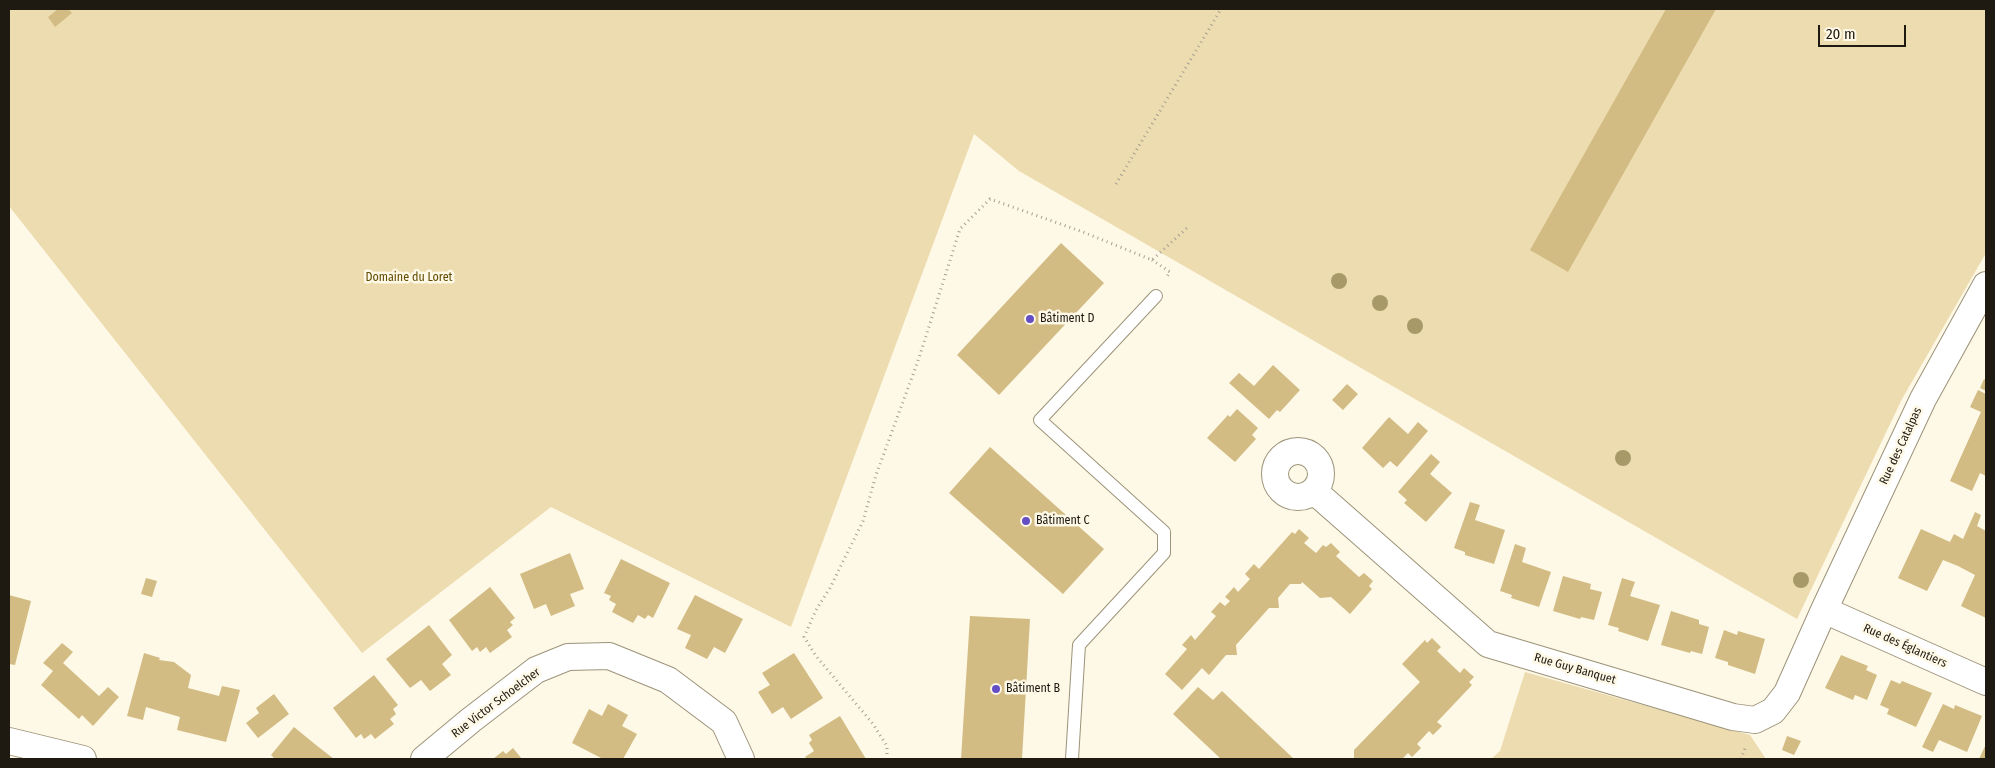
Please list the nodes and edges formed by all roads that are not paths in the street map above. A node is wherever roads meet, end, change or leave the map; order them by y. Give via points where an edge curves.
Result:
1 (1986, 285) edge
2 (1156, 296) dead end
3 (1314, 492) dead end
4 (1824, 610) junction
5 (1986, 682) edge
6 (9, 742) edge
7 (83, 759) edge
8 (424, 759) edge
9 (741, 759) edge
10 (1072, 759) edge

1 - 4 street, Rue des Catalpas via 1923,399
2 - 10 lane via 1040,420 1164,532 1164,553 1079,645
3 - 4 street, Rue Guy Banquet via 1488,644 1733,717 1755,720 1773,711 1787,693
4 - 5 street, Rue des Églantiers
6 - 7 street
8 - 9 street, Rue Victor Schoelcher via 536,670 568,657 609,656 668,680 724,722

